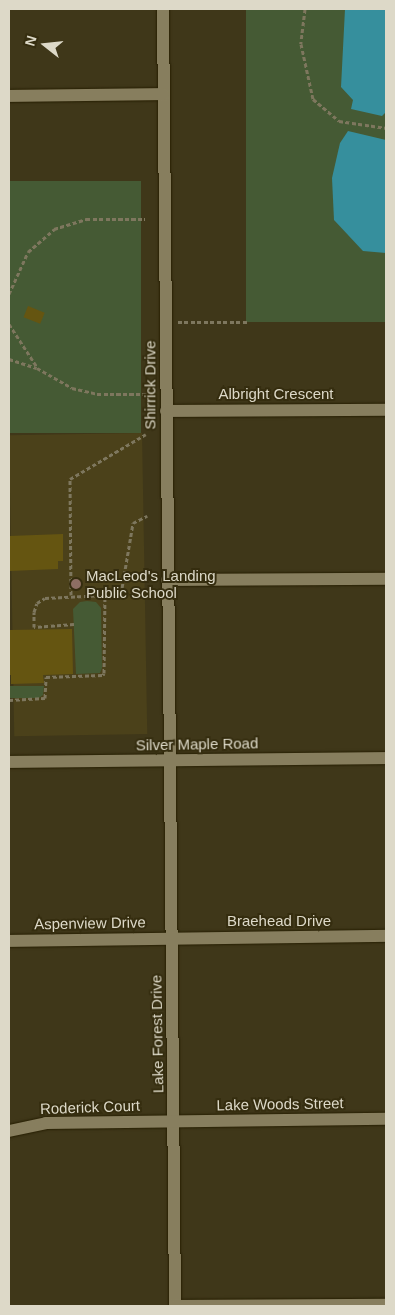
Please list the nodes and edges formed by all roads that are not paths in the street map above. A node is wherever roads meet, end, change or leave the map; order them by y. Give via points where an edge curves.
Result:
1 (163, 9) edge
2 (163, 94) junction
3 (9, 96) edge
4 (386, 410) edge
5 (166, 411) junction
6 (386, 579) edge
7 (167, 580) junction
8 (386, 758) edge
9 (169, 760) junction
10 (9, 762) edge
11 (386, 936) edge
12 (172, 938) junction
13 (9, 941) edge
14 (386, 1119) edge
15 (174, 1121) junction
16 (9, 1130) edge
17 (386, 1305) edge
18 (175, 1306) edge

1 - 2 street, Shirrick Drive
2 - 3 street
2 - 5 street, Shirrick Drive
4 - 5 street, Albright Crescent
5 - 7 street, Shirrick Drive
6 - 7 street
7 - 9 street, Shirrick Drive
8 - 9 street, Silver Maple Road
9 - 10 street, Silver Maple Road
9 - 12 street, Lake Forest Drive
11 - 12 street, Braehead Drive
12 - 13 street, Aspenview Drive
12 - 15 street, Lake Forest Drive
14 - 15 street, Lake Woods Street
15 - 16 street, Roderick Court via 46,1123
15 - 18 street, Lake Forest Drive
17 - 18 street

